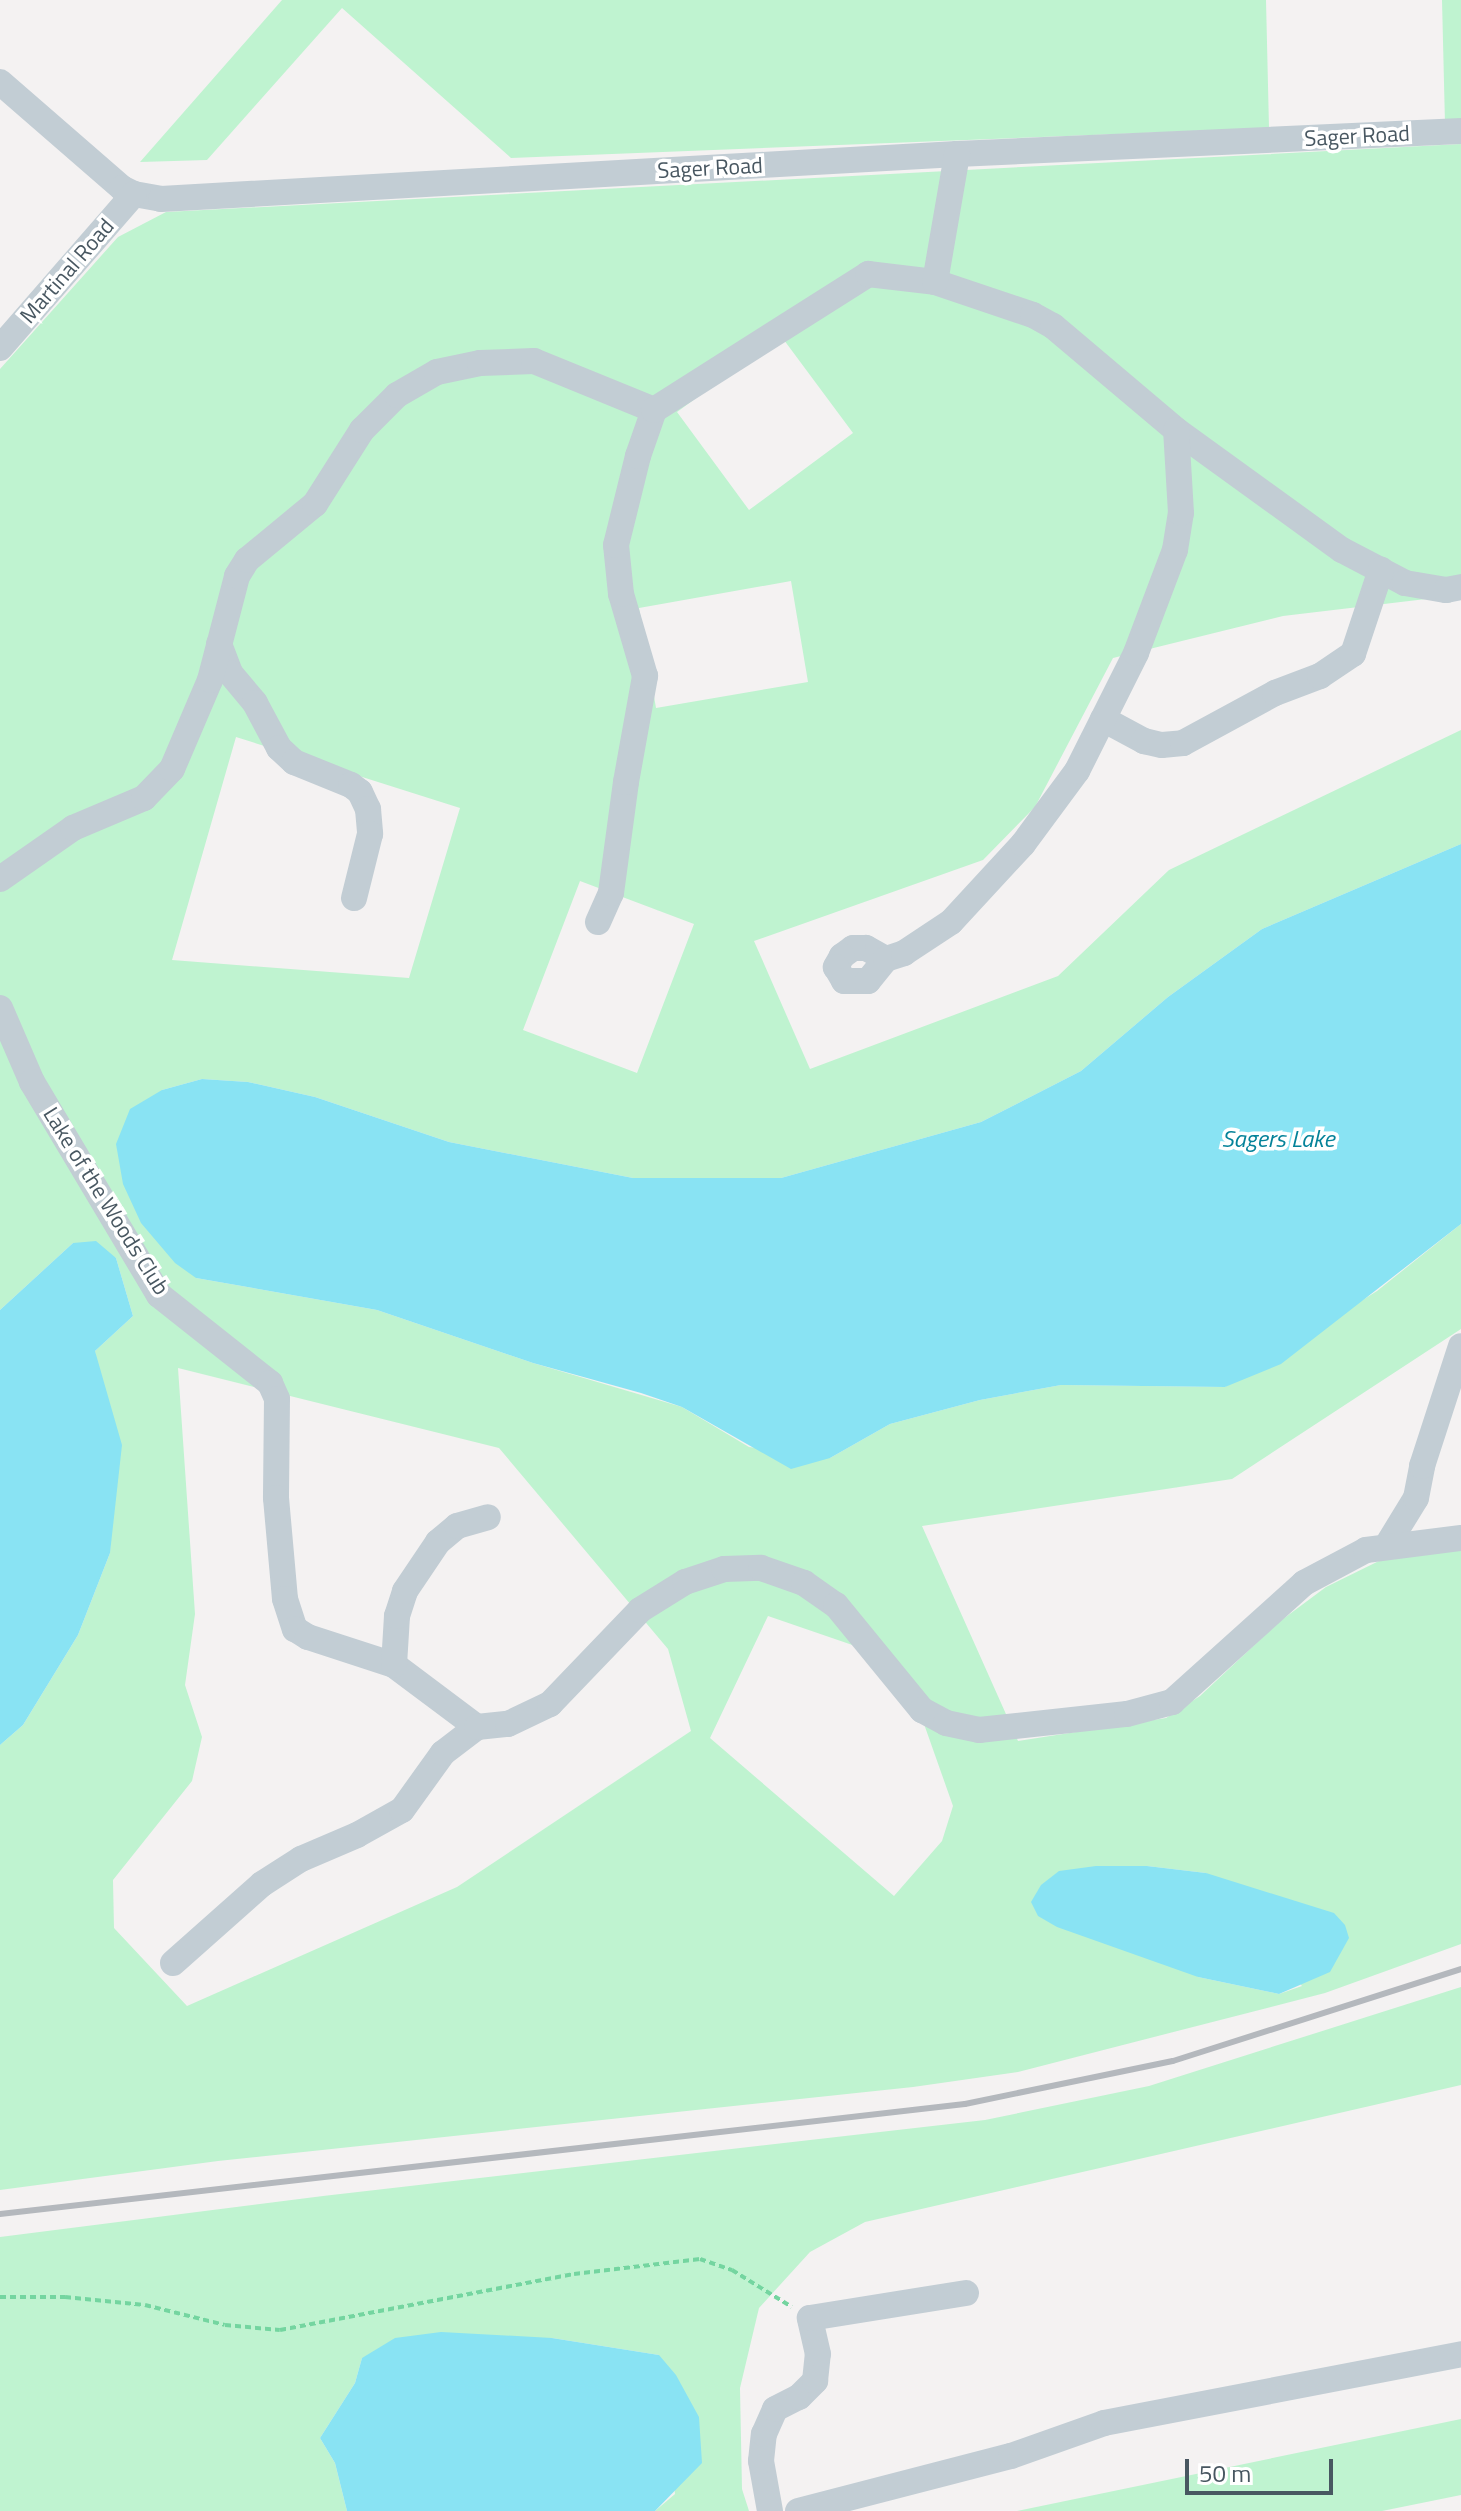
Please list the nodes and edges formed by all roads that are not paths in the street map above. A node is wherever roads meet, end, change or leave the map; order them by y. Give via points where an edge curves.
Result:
1 (0, 82) edge
2 (1461, 131) edge
3 (957, 154) junction
4 (134, 194) junction
5 (935, 282) junction
6 (0, 348) edge
7 (654, 410) junction
8 (1176, 430) junction
9 (1381, 570) junction
10 (1461, 587) edge
11 (219, 644) junction
12 (1103, 719) junction
13 (0, 879) edge
14 (354, 898) dead end
15 (598, 922) dead end
16 (886, 959) dead end
17 (0, 1008) edge
18 (1461, 1346) edge
19 (488, 1517) dead end
20 (1461, 1538) edge
21 (1386, 1547) junction
22 (394, 1665) junction
23 (477, 1727) junction
24 (173, 1963) dead end
25 (966, 2293) dead end
26 (1461, 2354) edge
27 (770, 2511) edge
28 (798, 2511) edge

1 - 4 street, Sager Road via 111,180
2 - 3 street, Sager Road
3 - 4 street, Sager Road via 288,193 161,199
3 - 5 street
4 - 6 street, Martinal Road
5 - 7 street via 868,274
5 - 8 street via 1053,326
7 - 11 street via 534,361 480,363 437,372 397,395 371,421 315,504 247,560 237,576
7 - 15 street via 616,545 621,594 645,676 611,893
8 - 9 street via 1342,550
8 - 12 street via 1181,513 1175,550 1136,653
9 - 10 street via 1405,583 1446,590
9 - 12 street via 1353,654 1320,676 1275,693 1183,743 1144,741
11 - 13 street via 210,680 172,769 144,798 73,828
11 - 14 street via 230,673 255,703 279,748 294,762 360,792 370,834
12 - 16 street via 1077,771 1023,844 951,922
17 - 22 street, Lake of the Woods Club via 32,1082 159,1295 270,1383 277,1399 276,1498 285,1599 295,1629
18 - 21 street via 1416,1498
19 - 22 street via 457,1526 438,1542 405,1591 397,1616
20 - 21 street
21 - 23 street via 1366,1550 1304,1583 1172,1702 1127,1714 979,1730 946,1723 922,1710 836,1605 804,1583 749,1568 724,1569 685,1582 640,1610 550,1704 508,1724
22 - 23 street, Lake of the Woods Club
23 - 24 street via 443,1753 402,1810 262,1884
25 - 27 street via 810,2318 818,2354 815,2381 775,2409 764,2434 761,2461
26 - 28 street via 1104,2423 1011,2456

